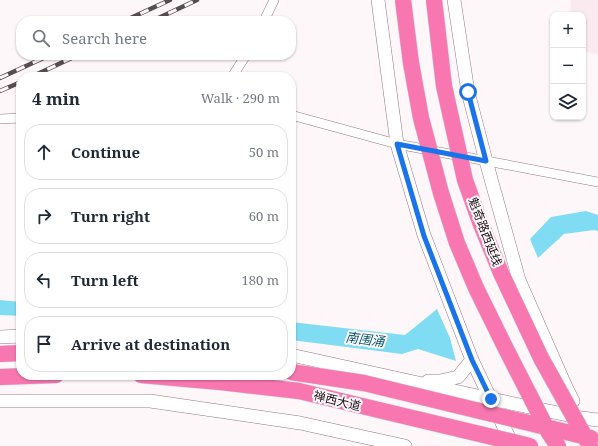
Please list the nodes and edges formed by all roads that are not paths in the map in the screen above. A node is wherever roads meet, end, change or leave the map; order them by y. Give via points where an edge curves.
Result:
1 (274, 0) edge
2 (378, 0) edge
3 (403, 0) edge
4 (434, 0) edge
5 (454, 0) edge
6 (266, 16) edge
7 (243, 60) edge
8 (235, 72) edge
9 (296, 116) edge
10 (16, 118) edge
11 (0, 119) edge
12 (397, 144) junction
13 (486, 161) junction
14 (598, 182) edge
15 (0, 336) edge
16 (16, 336) edge
17 (16, 353) edge
18 (0, 354) edge
19 (296, 356) edge
20 (472, 360) junction
21 (296, 373) edge
22 (16, 376) edge
23 (0, 377) edge
24 (197, 380) edge
25 (414, 382) junction
26 (491, 399) junction
27 (0, 401) edge
28 (582, 418) junction
29 (598, 420) edge
30 (598, 440) edge
31 (405, 446) edge
32 (513, 446) edge
33 (530, 446) edge
34 (553, 446) edge
35 (558, 446) edge
36 (590, 446) edge
37 (597, 446) edge

1 - 6 street
2 - 12 main road
3 - 35 highway, bridge via 421,118 457,243 504,348
4 - 36 highway, 魁奇路西延线, bridge via 444,86 467,187 501,273 538,351
5 - 13 main road via 468,92
7 - 8 street
9 - 12 street
10 - 11 street
12 - 13 street
12 - 20 main road via 424,236
13 - 14 street
13 - 28 main road via 519,280 566,388
15 - 16 main road
17 - 18 highway
19 - 25 main road
20 - 25 main road via 458,376 440,381
20 - 26 main road
21 - 30 highway, 禅西大道, bridge via 364,383
22 - 23 highway
24 - 33 highway, 禅西大道, bridge via 299,391
25 - 26 main road
26 - 28 main road
26 - 32 main road
27 - 31 main road via 150,401 300,423
28 - 29 main road
28 - 34 main road
28 - 37 main road

